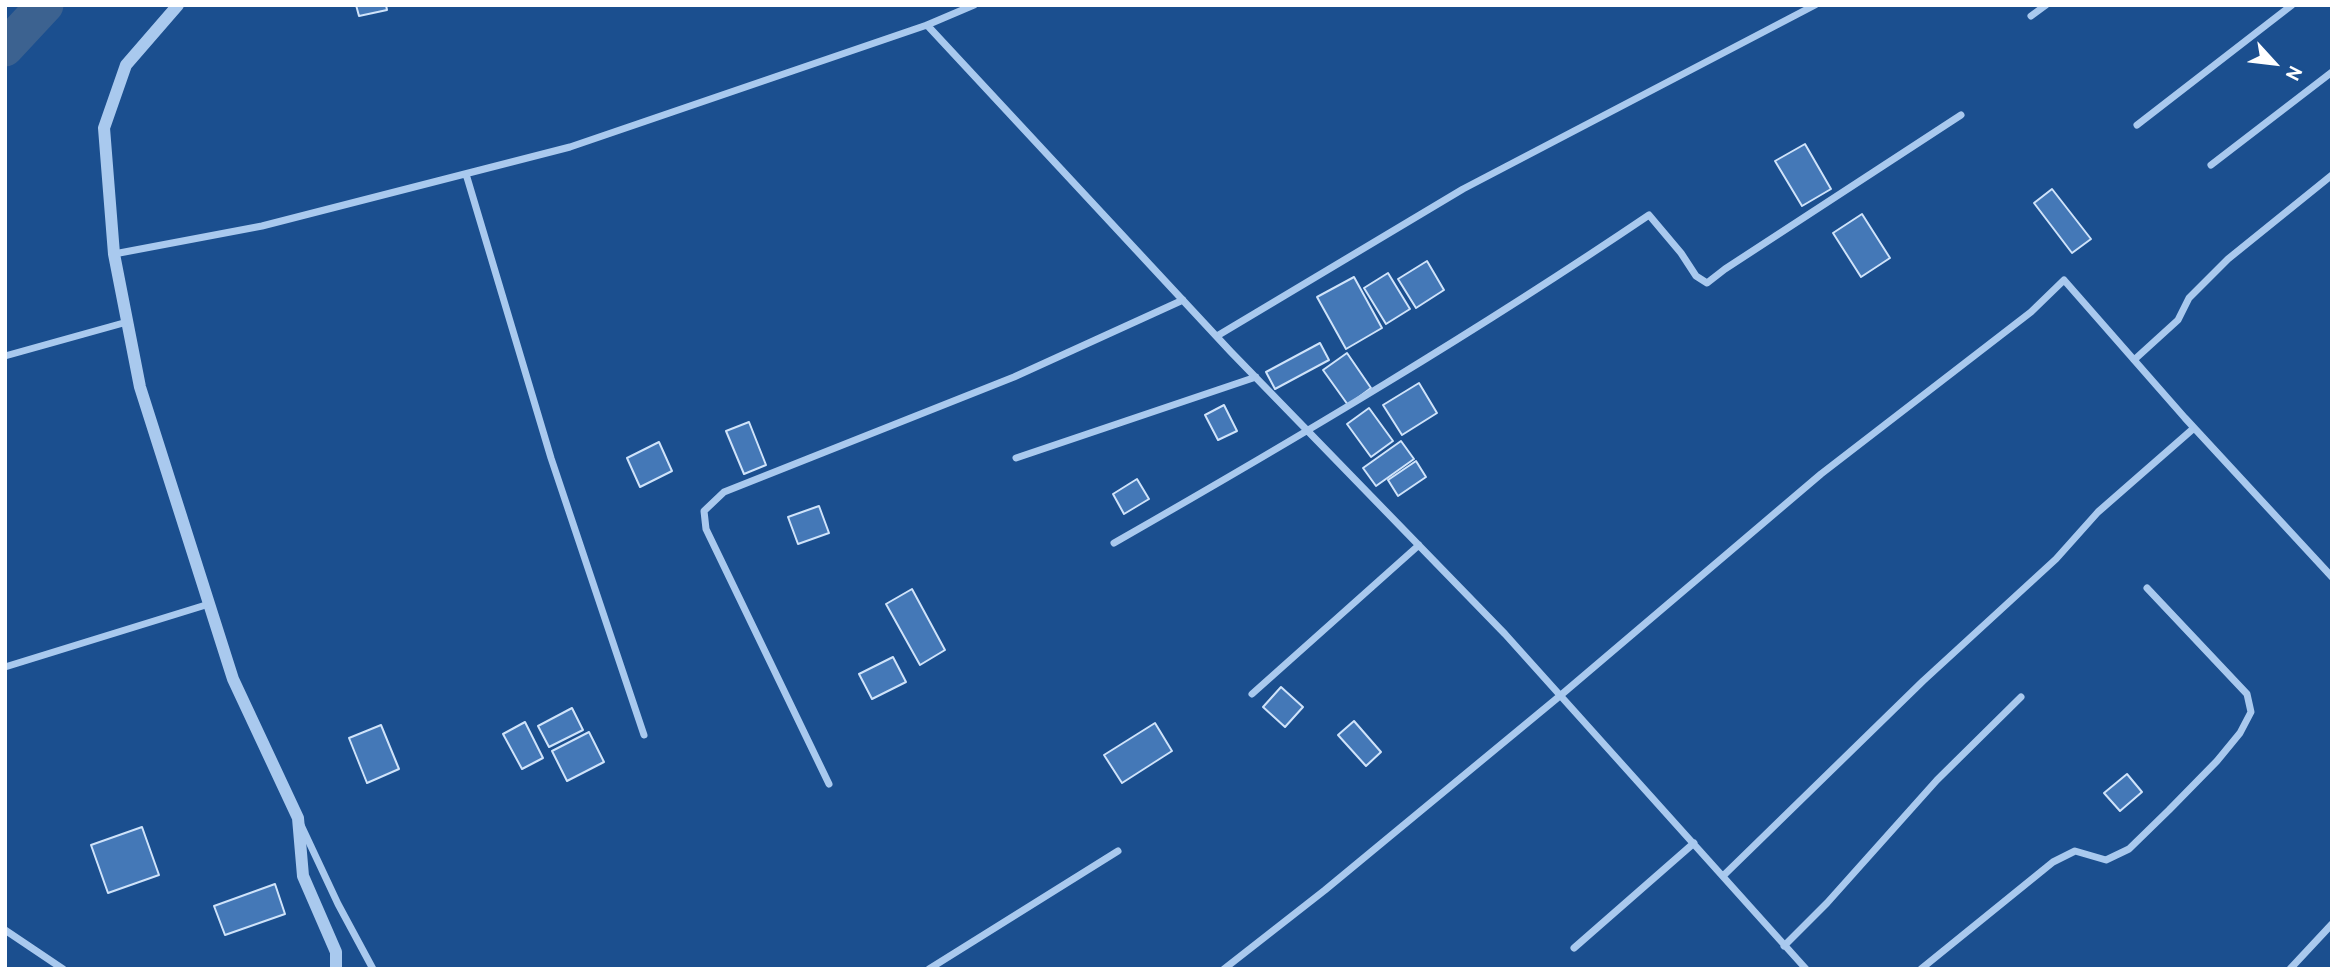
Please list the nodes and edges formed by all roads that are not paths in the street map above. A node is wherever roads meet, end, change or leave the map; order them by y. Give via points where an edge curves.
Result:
1 (178, 5) edge
2 (974, 5) edge
3 (2046, 5) edge
4 (2292, 5) edge
5 (1811, 6) edge
6 (2031, 16) dead end
7 (927, 25) junction
8 (2332, 72) edge
9 (1961, 115) dead end
10 (2137, 125) dead end
11 (2211, 165) dead end
12 (466, 174) junction
13 (2332, 174) edge
14 (114, 254) junction
15 (1183, 300) junction
16 (127, 322) junction
17 (1217, 336) junction
18 (5, 356) edge
19 (2134, 360) junction
20 (1256, 377) junction
21 (2194, 428) junction
22 (1309, 431) junction
23 (1016, 458) dead end
24 (1114, 543) dead end
25 (1419, 545) junction
26 (2332, 577) edge
27 (2147, 588) dead end
28 (209, 604) junction
29 (5, 667) edge
30 (1252, 694) dead end
31 (1561, 695) junction
32 (2021, 697) dead end
33 (644, 735) dead end
34 (829, 784) dead end
35 (298, 818) junction
36 (1694, 843) junction
37 (1118, 851) dead end
38 (1723, 876) junction
39 (2332, 924) edge
40 (5, 930) edge
41 (1784, 946) junction
42 (1574, 947) dead end
43 (63, 969) edge
44 (337, 969) edge
45 (373, 969) edge
46 (929, 969) edge
47 (1224, 969) edge
48 (1806, 969) edge
49 (1921, 969) edge
50 (2290, 969) edge

1 - 14 street via 127,65 104,128
2 - 7 street
3 - 6 street
4 - 10 street
5 - 17 street via 1463,189
7 - 12 street via 570,148
7 - 15 street
8 - 11 street
9 - 22 street via 1707,283 1696,276 1649,215
12 - 14 street via 262,226
12 - 33 street via 551,458
13 - 19 street via 2228,258 2189,298 2178,320
14 - 16 street
15 - 17 street
15 - 34 street via 1014,377 724,492 704,511 706,529
16 - 18 street
16 - 28 street via 140,387
17 - 20 street
19 - 21 street
19 - 31 street via 2064,280 2031,312 1821,474
20 - 22 street
20 - 23 street
21 - 26 street
21 - 38 street via 2098,512 2056,559
22 - 24 street
22 - 25 street
25 - 30 street
25 - 31 street
27 - 49 street via 2247,694 2251,712 2239,733 2129,849 2106,860 2075,851 2053,862
28 - 29 street
28 - 35 street via 233,679
31 - 36 street
31 - 47 street
32 - 41 street via 1937,780
35 - 44 street via 303,876 336,952
35 - 45 street
36 - 38 street
36 - 42 street
37 - 46 street
38 - 41 street
39 - 50 street
40 - 43 street
41 - 48 street

